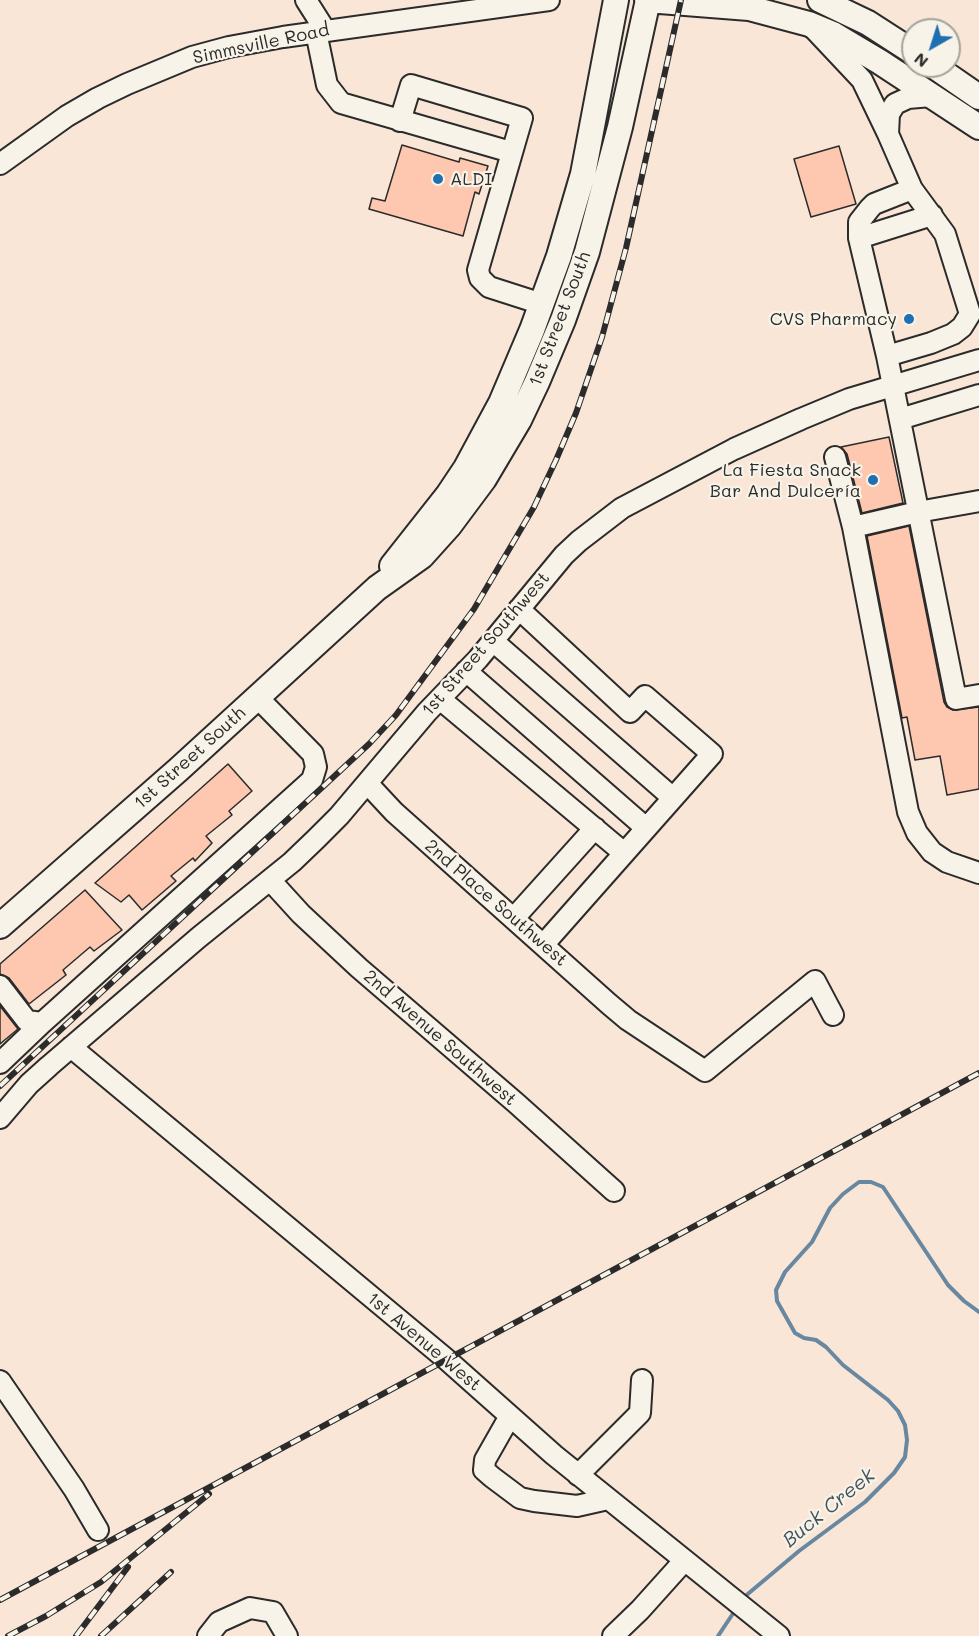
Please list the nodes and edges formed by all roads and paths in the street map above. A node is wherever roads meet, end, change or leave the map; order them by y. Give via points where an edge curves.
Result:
1 (306, 0) edge
2 (549, 0) edge
3 (616, 0) edge
4 (648, 0) edge
5 (820, 0) edge
6 (809, 24) junction
7 (321, 31) junction
8 (901, 44) edge
9 (951, 78) edge
10 (931, 96) junction
11 (979, 97) edge
12 (400, 121) junction
13 (979, 128) edge
14 (888, 134) junction
15 (511, 152) junction
16 (0, 164) edge
17 (912, 189) junction
18 (932, 215) junction
19 (859, 238) junction
20 (542, 304) junction
21 (975, 312) edge
22 (887, 356) junction
23 (979, 360) edge
24 (892, 385) junction
25 (979, 395) edge
26 (900, 419) junction
27 (835, 457) dead end
28 (459, 497) junction
29 (979, 501) edge
30 (918, 512) junction
31 (854, 527) junction
32 (519, 609) junction
33 (493, 641) junction
34 (466, 671) junction
35 (979, 695) edge
36 (258, 698) junction
37 (440, 699) junction
38 (367, 783) junction
39 (673, 798) junction
40 (595, 828) junction
41 (646, 828) junction
42 (624, 853) junction
43 (979, 873) edge
44 (270, 880) junction
45 (514, 918) junction
46 (0, 926) edge
47 (544, 944) junction
48 (0, 986) edge
49 (833, 1015) dead end
50 (42, 1023) junction
51 (71, 1047) junction
52 (0, 1063) edge
53 (0, 1118) edge
54 (614, 1191) dead end
55 (642, 1380) dead end
56 (0, 1381) edge
57 (510, 1416) junction
58 (578, 1474) junction
59 (608, 1499) junction
60 (98, 1530) dead end
61 (684, 1561) junction
62 (775, 1634) edge
63 (208, 1636) edge
64 (287, 1636) edge
65 (613, 1636) edge

1 - 7 street
2 - 7 street, Simmsville Road
3 - 20 main road, 1st Street South via 583,174
4 - 6 main road via 749,8
4 - 28 main road, 1st Street South via 598,215 563,320 500,454
5 - 8 main road
6 - 10 main road via 871,56
6 - 14 street via 862,80
7 - 12 street via 323,74 335,98 350,107
7 - 16 street, Simmsville Road via 201,55 127,84 67,116
9 - 11 main road
10 - 13 main road
10 - 14 street via 908,98 895,104 889,114
12 - 15 street
12 - 15 street via 411,85 522,118
14 - 17 street
15 - 20 street via 477,270 489,287
17 - 18 street
17 - 19 street via 874,204 859,222
18 - 19 street
18 - 21 street via 945,234
19 - 22 street
20 - 28 main road, 1st Street South via 501,403 466,468
21 - 22 street via 952,334
22 - 24 street
23 - 24 street, 1st Street Southwest
24 - 26 street
24 - 32 street, 1st Street Southwest via 753,440 622,508 564,555
25 - 26 street
26 - 30 street
27 - 31 street
28 - 36 main road, 1st Street South via 377,588
29 - 30 street
30 - 31 street
30 - 35 street via 956,699
31 - 43 street via 908,812 917,833 932,852 947,862
32 - 33 street, 1st Street Southwest
32 - 39 street via 630,712 645,696 711,754
33 - 34 street, 1st Street Southwest
33 - 39 street
34 - 37 street, 1st Street Southwest
34 - 41 street
36 - 46 main road, 1st Street South
36 - 50 street via 313,754 316,767 312,780
37 - 38 street, 1st Street Southwest
37 - 40 street
38 - 44 street, 1st Street Southwest via 316,839
38 - 45 street, 2nd Place Southwest
39 - 41 street
40 - 42 street
40 - 45 street
41 - 42 street
42 - 47 street
44 - 51 street, 1st Street Southwest
44 - 54 street, 2nd Avenue Southwest via 359,968
45 - 47 street, 2nd Place Southwest
47 - 49 street, 2nd Place Southwest via 628,1020 705,1071 815,981
48 - 50 street via 27,1021
50 - 52 street
51 - 53 street, 1st Street Southwest via 29,1084
51 - 57 street, 1st Avenue West
55 - 58 street via 640,1413
56 - 60 street
57 - 58 street, 1st Avenue West
57 - 59 street via 485,1460 484,1470 512,1494 577,1506
58 - 59 street, 1st Avenue West
59 - 61 street, 1st Avenue West
61 - 62 street, 1st Avenue West
61 - 65 street
63 - 64 street via 219,1622 250,1608 273,1612

